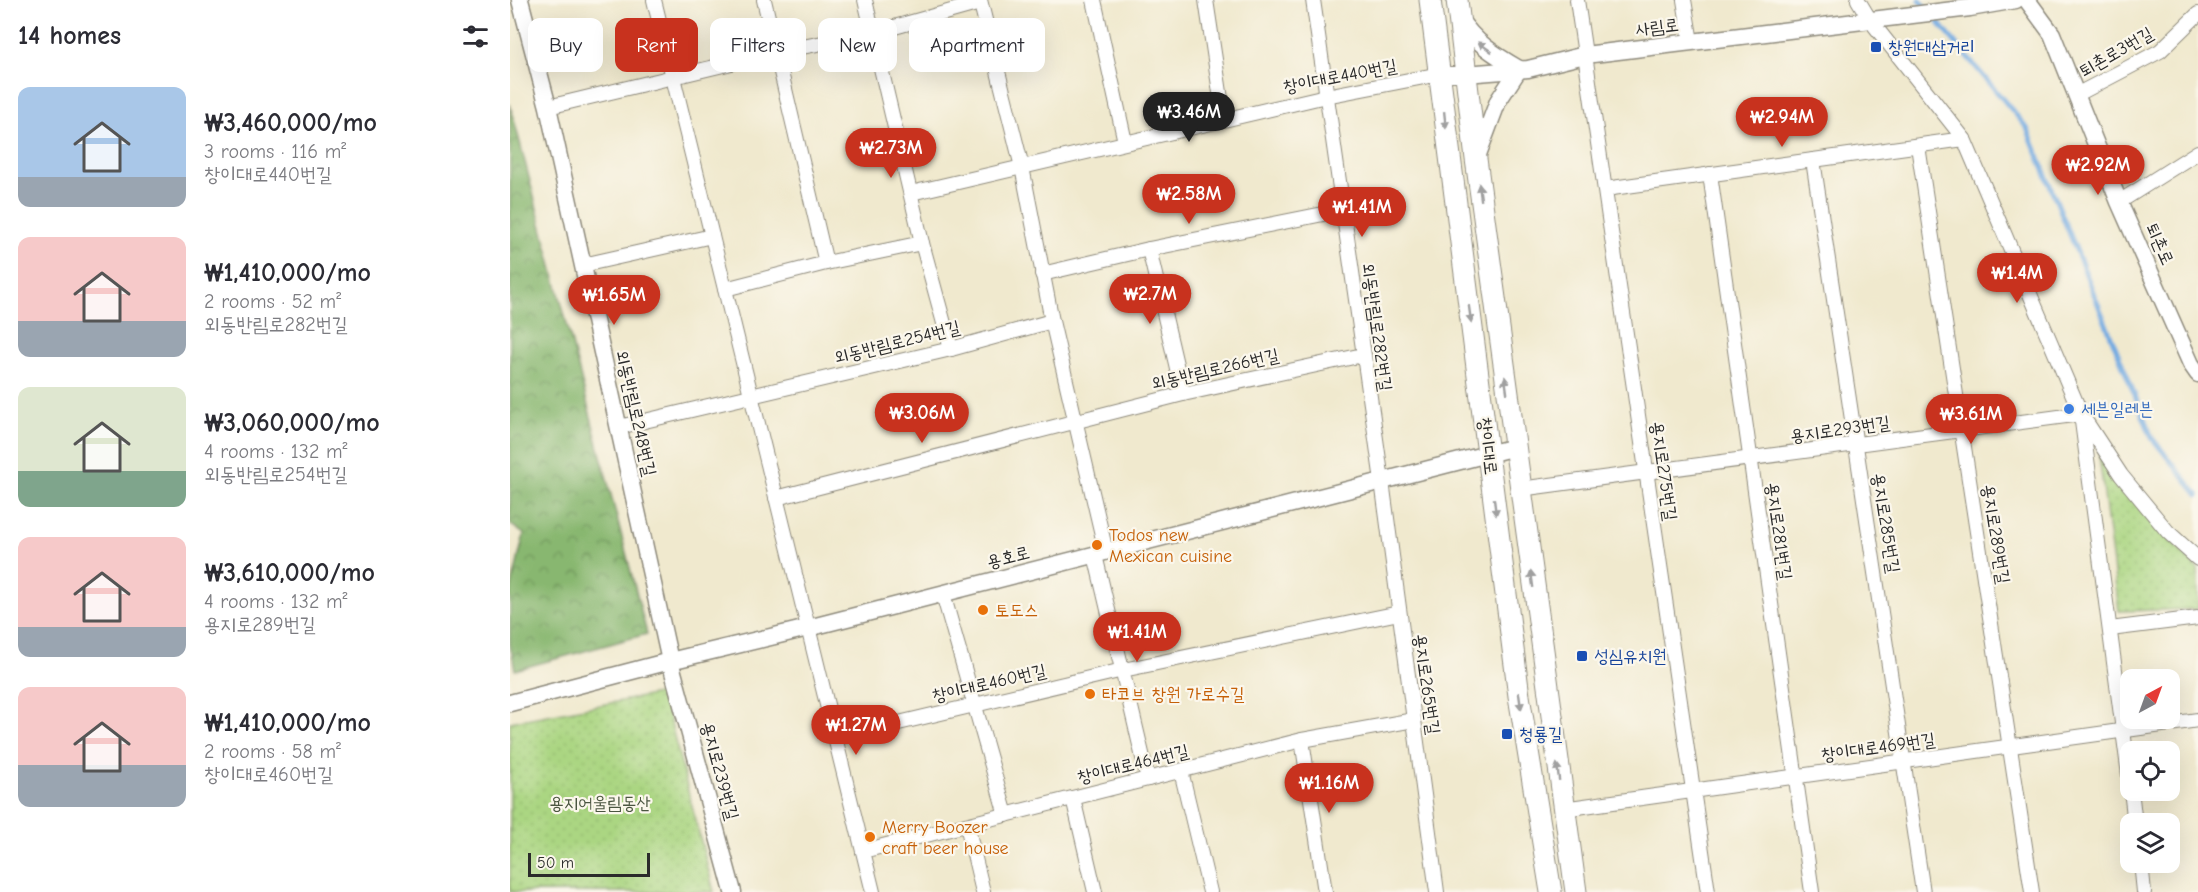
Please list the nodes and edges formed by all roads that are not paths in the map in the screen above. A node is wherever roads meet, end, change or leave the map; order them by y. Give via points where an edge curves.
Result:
1 (520, 0) edge
2 (654, 0) edge
3 (764, 0) edge
4 (865, 0) edge
5 (1094, 0) edge
6 (1206, 0) edge
7 (1313, 0) edge
8 (1430, 0) edge
9 (1577, 0) edge
10 (1684, 0) edge
11 (1858, 0) edge
12 (2016, 0) edge
13 (2027, 0) edge
14 (980, 2) edge
15 (1980, 5) edge
16 (1458, 9) edge
17 (2198, 14) edge
18 (768, 18) edge
19 (869, 18) edge
20 (1873, 20) junction
21 (897, 26) edge
22 (1691, 42) junction
23 (1585, 55) junction
24 (710, 69) edge
25 (1519, 69) junction
26 (782, 72) edge
27 (882, 72) edge
28 (1440, 74) junction
29 (1465, 74) junction
30 (673, 78) junction
31 (2076, 95) junction
32 (1326, 96) junction
33 (548, 107) junction
34 (1224, 118) junction
35 (1964, 139) junction
36 (1125, 142) junction
37 (1918, 146) junction
38 (2198, 152) edge
39 (1476, 159) junction
40 (1813, 160) junction
41 (1022, 167) junction
42 (1710, 174) junction
43 (1605, 189) junction
44 (911, 193) junction
45 (2119, 202) junction
46 (1343, 210) junction
47 (712, 236) junction
48 (922, 243) junction
49 (1149, 249) junction
50 (826, 263) junction
51 (583, 265) junction
52 (1042, 274) junction
53 (725, 289) junction
54 (1052, 321) junction
55 (951, 349) junction
56 (1363, 355) junction
57 (2198, 374) edge
58 (1183, 394) junction
59 (751, 396) junction
60 (2081, 414) junction
61 (1076, 421) junction
62 (619, 427) junction
63 (1962, 430) junction
64 (1856, 445) junction
65 (1515, 447) junction
66 (1489, 454) junction
67 (1750, 459) junction
68 (1646, 473) junction
69 (1382, 481) junction
70 (1520, 489) junction
71 (776, 498) junction
72 (1101, 554) junction
73 (2198, 560) edge
74 (943, 594) junction
75 (1399, 613) junction
76 (2198, 618) edge
77 (808, 628) junction
78 (2110, 629) junction
79 (670, 661) junction
80 (1123, 670) junction
81 (510, 703) edge
82 (975, 705) junction
83 (1414, 720) junction
84 (2198, 720) edge
85 (2123, 731) junction
86 (835, 738) junction
87 (1302, 741) junction
88 (2124, 741) edge
89 (2010, 747) junction
90 (1904, 762) junction
91 (1180, 771) junction
92 (1796, 777) junction
93 (1148, 779) junction
94 (1693, 792) junction
95 (1073, 798) junction
96 (1563, 809) junction
97 (1006, 815) junction
98 (967, 825) junction
99 (863, 851) junction
100 (2141, 873) edge
101 (733, 892) edge
102 (873, 892) edge
103 (983, 892) edge
104 (1095, 892) edge
105 (1210, 892) edge
106 (1324, 892) edge
107 (1437, 892) edge
108 (1551, 892) edge
109 (1576, 892) edge
110 (1708, 892) edge
111 (1812, 892) edge
112 (1923, 892) edge
113 (2032, 892) edge
114 (2144, 892) edge

1 - 33 street, 외동반림로248번길
2 - 30 street
3 - 18 street
4 - 19 street
5 - 36 street
6 - 34 street
7 - 32 street, 외동반림로282번길
8 - 28 main road, 창이대로
9 - 23 street
10 - 22 street
11 - 20 street
12 - 15 street
13 - 31 street, 퇴촌로 via 2052,34
14 - 21 street
14 - 41 street
15 - 20 street, 사림로
25 -> 16 street via 1469,34
16 - 29 main road, 창이대로
17 - 31 street, 퇴촌로3번길 via 2160,51
20 - 22 street, 사림로
20 - 35 street
22 - 23 street, 사림로
23 - 25 street, 사림로
23 - 43 street, 용지로275번길
24 - 30 street
25 - 29 street, 사림로
25 - 39 street via 1498,101
26 - 50 street
27 - 44 street
28 - 29 street, 창이대로440번길
28 - 32 street, 창이대로440번길
28 -> 66 main road, 창이대로
29 - 39 main road, 창이대로
30 - 33 street
30 - 47 street
31 - 45 street, 퇴촌로
32 - 34 street, 창이대로440번길
32 - 46 street, 외동반림로282번길
33 - 51 street, 외동반림로248번길
34 - 36 street, 창이대로440번길
35 - 37 street
35 - 60 street
36 - 41 street, 창이대로440번길
37 - 40 street
37 - 63 street, 용지로289번길
38 - 45 street
65 -> 39 main road, 창이대로
40 - 42 street
40 - 64 street, 용지로285번길
41 - 44 street, 창이대로440번길
41 - 52 street
42 - 43 street
42 - 67 street, 용지로281번길
43 - 68 street, 용지로275번길
44 - 48 street
45 - 57 street, 퇴촌로
46 - 49 street
46 - 56 street, 외동반림로282번길
47 - 51 street
47 - 53 street
48 - 50 street
48 - 55 street
49 - 52 street
49 - 58 street
50 - 53 street
51 - 62 street, 외동반림로248번길
52 - 54 street
53 - 59 street
54 - 55 street, 외동반림로254번길
54 - 61 street
55 - 59 street, 외동반림로254번길
56 - 58 street, 외동반림로266번길
56 - 69 street, 외동반림로282번길
58 - 61 street, 외동반림로266번길
59 - 62 street, 외동반림로254번길
59 - 71 street
60 - 63 street, 용지로293번길
60 - 73 street via 2121,475 2168,532
60 - 78 street
61 - 71 street
61 - 72 street
62 - 79 street, 외동반림로248번길
63 - 64 street, 용지로293번길
63 - 89 street, 용지로289번길
64 - 67 street, 용지로293번길
64 - 90 street, 용지로285번길
65 - 66 street, 용호로
65 - 70 main road, 창이대로
66 - 69 street, 용호로
66 -> 108 main road, 창이대로 via 1519,696
67 - 68 street, 용지로293번길
67 - 92 street, 용지로281번길
68 - 70 street, 용지로293번길
68 - 94 street, 용지로275번길
69 - 72 street, 용호로
69 - 75 street, 용지로265번길
96 -> 70 main road, 창이대로
71 - 77 street
72 - 74 street, 용호로
72 - 80 street
74 - 77 street, 용호로
74 - 82 street
75 - 80 street, 창이대로460번길
75 - 83 street, 용지로265번길
76 - 78 street
77 - 79 street, 용호로
77 - 86 street
78 - 85 street
79 - 81 street, 용호로
79 - 101 street, 용지로239번길
80 - 82 street, 창이대로460번길
80 - 93 street
82 - 86 street, 창이대로460번길
82 - 97 street
83 - 87 street, 창이대로464번길
83 - 107 street, 용지로265번길
84 - 85 street, 창이대로469번길
85 - 88 street
85 - 89 street, 창이대로469번길
86 - 99 street
87 - 91 street, 창이대로464번길
87 - 106 street
89 - 90 street, 창이대로469번길
89 - 113 street, 용지로289번길
90 - 92 street, 창이대로469번길
90 - 112 street, 용지로285번길
91 - 93 street, 창이대로464번길
91 - 105 street
92 - 94 street, 창이대로469번길
92 - 111 street, 용지로281번길
93 - 95 street, 창이대로464번길
94 - 96 street, 창이대로469번길
94 - 110 street, 용지로275번길
95 - 97 street, 창이대로464번길
95 - 104 street
96 - 109 main road, 창이대로
97 - 98 street, 창이대로464번길
98 - 99 street, 창이대로464번길
98 - 103 street
99 - 102 street
100 - 114 street

